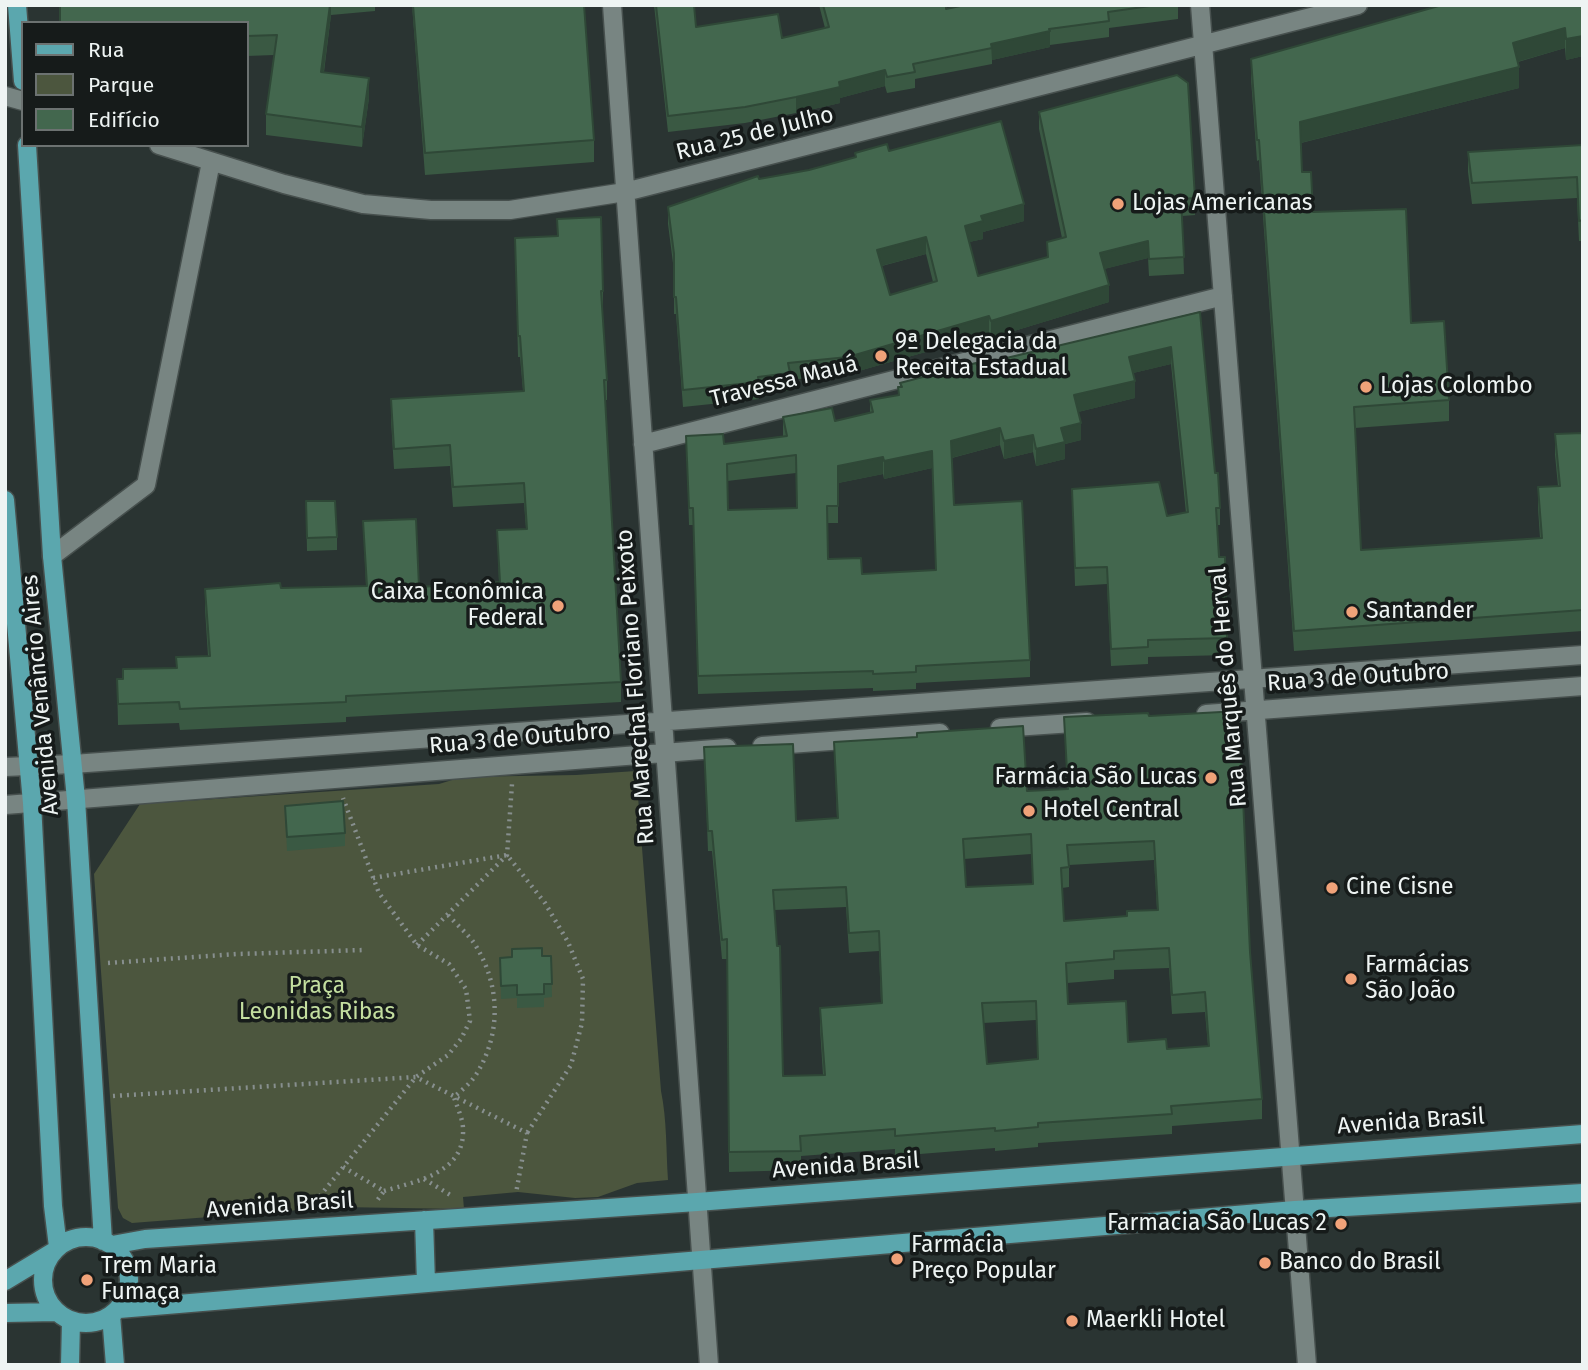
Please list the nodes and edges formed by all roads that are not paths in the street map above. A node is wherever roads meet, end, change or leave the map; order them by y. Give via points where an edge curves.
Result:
1 (17, 5) edge
2 (612, 5) edge
3 (1200, 5) edge
4 (1358, 5) edge
5 (1203, 46) junction
6 (21, 55) edge
7 (27, 147) edge
8 (165, 147) edge
9 (211, 162) junction
10 (625, 192) junction
11 (1223, 296) junction
12 (643, 444) junction
13 (5, 500) edge
14 (52, 556) junction
15 (1583, 655) edge
16 (1253, 680) junction
17 (1583, 686) edge
18 (1012, 697) junction
19 (1255, 710) junction
20 (1188, 715) edge
21 (663, 721) junction
22 (1107, 721) edge
23 (1013, 727) junction
24 (985, 729) edge
25 (957, 731) edge
26 (665, 753) junction
27 (73, 764) junction
28 (28, 765) junction
29 (5, 767) edge
30 (76, 799) junction
31 (32, 803) junction
32 (5, 805) edge
33 (1583, 1135) edge
34 (1290, 1156) junction
35 (1583, 1193) edge
36 (697, 1202) junction
37 (1294, 1210) junction
38 (424, 1220) junction
39 (108, 1243) junction
40 (55, 1250) junction
41 (701, 1260) junction
42 (5, 1280) edge
43 (426, 1283) junction
44 (115, 1312) junction
45 (5, 1313) edge
46 (64, 1317) junction
47 (70, 1365) edge
48 (115, 1365) edge
49 (709, 1365) edge
50 (1307, 1365) edge

1 - 6 main road
2 - 10 street, Rua Marechal Floriano Peixoto
3 - 5 street, Rua Marquês do Herval
4 - 5 street, Rua 25 de Julho
5 - 10 street, Rua 25 de Julho
5 - 11 street, Rua Marquês do Herval
7 - 14 main road, Avenida Venâncio Aires
8 - 9 street, Rua 25 de Julho
9 - 10 street, Rua 25 de Julho via 363,204 431,210 510,210
9 - 14 street via 146,485
10 - 12 street, Rua Marechal Floriano Peixoto
11 - 12 street, Travessa Mauá
11 - 16 street, Rua Marquês do Herval
12 - 21 street, Rua Marechal Floriano Peixoto
13 - 28 main road, Avenida Venâncio Aires
14 - 27 main road, Avenida Venâncio Aires
15 - 16 street, Rua 3 de Outubro
16 - 18 street, Rua 3 de Outubro
16 - 19 street, Rua Marquês do Herval
17 - 19 street, Rua 3 de Outubro
18 - 21 street, Rua 3 de Outubro
18 - 23 street
19 - 20 street, Rua 3 de Outubro
19 - 34 street, Rua Marquês do Herval
21 - 26 street, Rua Marechal Floriano Peixoto
21 - 27 street, Rua 3 de Outubro
22 - 23 street
23 - 24 street
25 - 26 street, Rua 3 de Outubro
26 - 30 street, Rua 3 de Outubro
26 - 36 street, Rua Marechal Floriano Peixoto
27 - 28 street, Rua 3 de Outubro
27 - 30 main road, Avenida Venâncio Aires
28 - 29 street, Rua 3 de Outubro
28 - 31 main road, Avenida Venâncio Aires
30 - 31 street, Rua 3 de Outubro
30 - 39 main road, Avenida Venâncio Aires
31 - 32 street, Rua 3 de Outubro
31 - 40 main road, Avenida Venâncio Aires
33 - 34 main road, Avenida Brasil
34 - 36 main road, Avenida Brasil
34 - 37 street, Rua Marquês do Herval
35 - 37 main road
36 - 38 main road, Avenida Brasil
36 - 41 street, Rua Marechal Floriano Peixoto
37 - 41 main road
37 - 50 street, Rua Marquês do Herval
38 - 39 main road, Avenida Brasil
38 - 43 main road
39 - 40 main road via 81,1237
39 - 44 main road, Avenida Venâncio Aires via 124,1259 130,1276 128,1294
40 - 42 main road
40 - 46 main road, Avenida Venâncio Aires via 44,1266 42,1283 46,1299
41 - 43 main road
41 - 49 street, Rua Marechal Floriano Peixoto
43 - 44 main road
44 - 46 main road via 88,1324
44 - 48 main road, Avenida Venâncio Aires
45 - 46 main road
46 - 47 main road, Avenida Venâncio Aires

